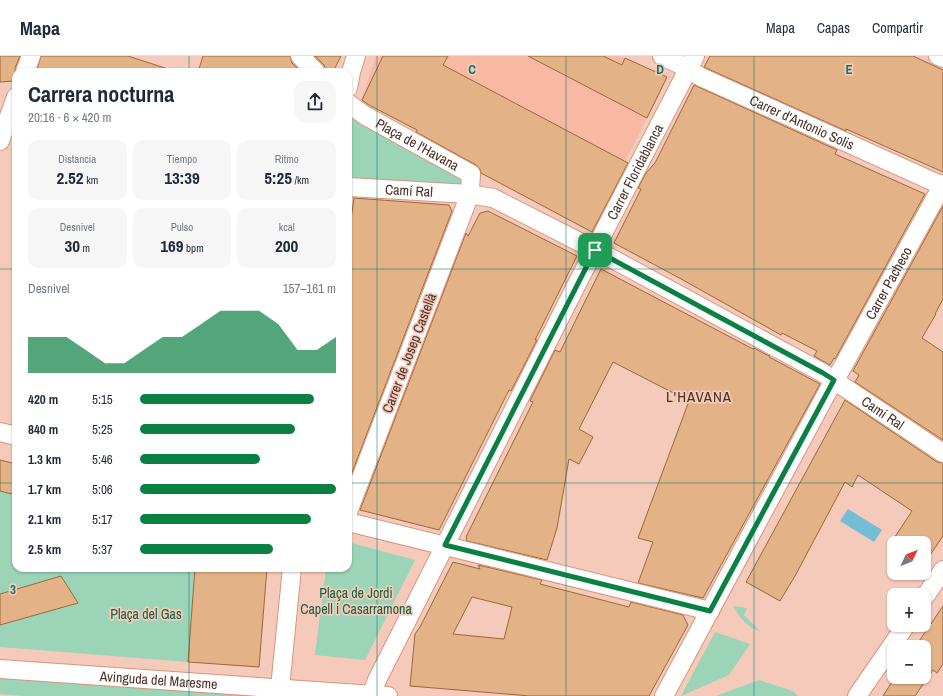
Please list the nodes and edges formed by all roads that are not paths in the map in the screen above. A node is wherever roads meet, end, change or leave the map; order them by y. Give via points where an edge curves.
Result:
1 (31, 56) edge
2 (300, 56) edge
3 (356, 56) edge
4 (662, 56) edge
5 (938, 56) edge
6 (943, 58) edge
7 (692, 63) edge
8 (26, 68) edge
9 (312, 68) edge
10 (352, 69) edge
11 (11, 105) edge
12 (352, 106) edge
13 (0, 141) edge
14 (943, 185) edge
15 (352, 187) edge
16 (469, 194) junction
17 (595, 250) junction
18 (829, 376) junction
19 (0, 432) edge
20 (12, 435) edge
21 (943, 453) edge
22 (352, 501) edge
23 (352, 523) edge
24 (445, 545) junction
25 (943, 570) edge
26 (292, 572) edge
27 (931, 588) edge
28 (710, 611) junction
29 (901, 632) edge
30 (0, 669) edge
31 (280, 688) junction
32 (377, 695) edge
33 (664, 696) edge
34 (857, 696) edge

1 - 8 street
2 - 9 street
3 - 10 street
4 - 7 street, Carrer d'Antonio Solis
5 - 6 street
7 - 14 street, Carrer d'Antonio Solis via 701,77
7 - 17 street, Carrer Floridablanca
11 - 13 street
12 - 16 street, Plaça de l'Havana via 471,174
14 - 18 street, Carrer Pacheco
15 - 16 street, Camí Ral
16 - 17 street, Camí Ral via 493,198
16 - 22 street, Carrer de Josep Castellà
17 - 18 street, Camí Ral
17 - 24 street, Carrer Floridablanca
18 - 21 street, Camí Ral
18 - 28 street, Carrer Pacheco
19 - 20 street
23 - 24 street
24 - 28 street
24 - 32 street, Carrer Floridablanca
25 - 27 street
26 - 31 street
28 - 33 street, Carrer Pacheco
29 - 34 street
30 - 31 street, Avinguda del Maresme
31 - 32 street, Avinguda del Maresme

